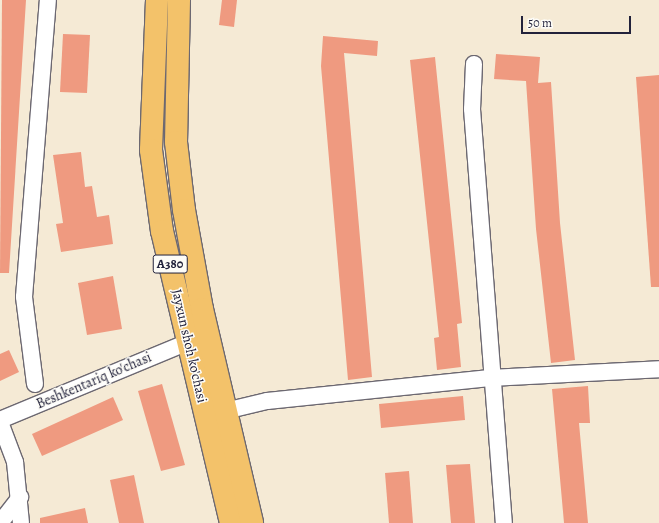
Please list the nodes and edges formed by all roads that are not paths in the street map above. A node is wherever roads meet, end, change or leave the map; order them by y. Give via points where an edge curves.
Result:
1 (48, 0) edge
2 (157, 0) edge
3 (179, 0) edge
4 (474, 64) dead end
5 (188, 342) junction
6 (659, 369) edge
7 (490, 378) junction
8 (35, 384) dead end
9 (225, 411) junction
10 (0, 421) edge
11 (20, 497) junction
12 (0, 523) edge
13 (20, 523) edge
14 (231, 523) edge
15 (252, 523) edge
16 (504, 523) edge

1 - 8 street via 24,297
2 - 5 highway, Jayxun shoh ko'chasi / A380 via 151,150 162,231
3 - 9 highway, Jayxun shoh ko'chasi / A380 via 175,76 178,157 202,309
4 - 7 street via 472,109
5 - 10 street, Beshkentariq ko'chasi
5 - 14 highway, Jayxun shoh ko'chasi / A380
6 - 7 street
7 - 9 street via 267,400
7 - 16 street
9 - 15 highway, Jayxun shoh ko'chasi / A380
10 - 11 street via 15,462
11 - 12 street
11 - 13 street

